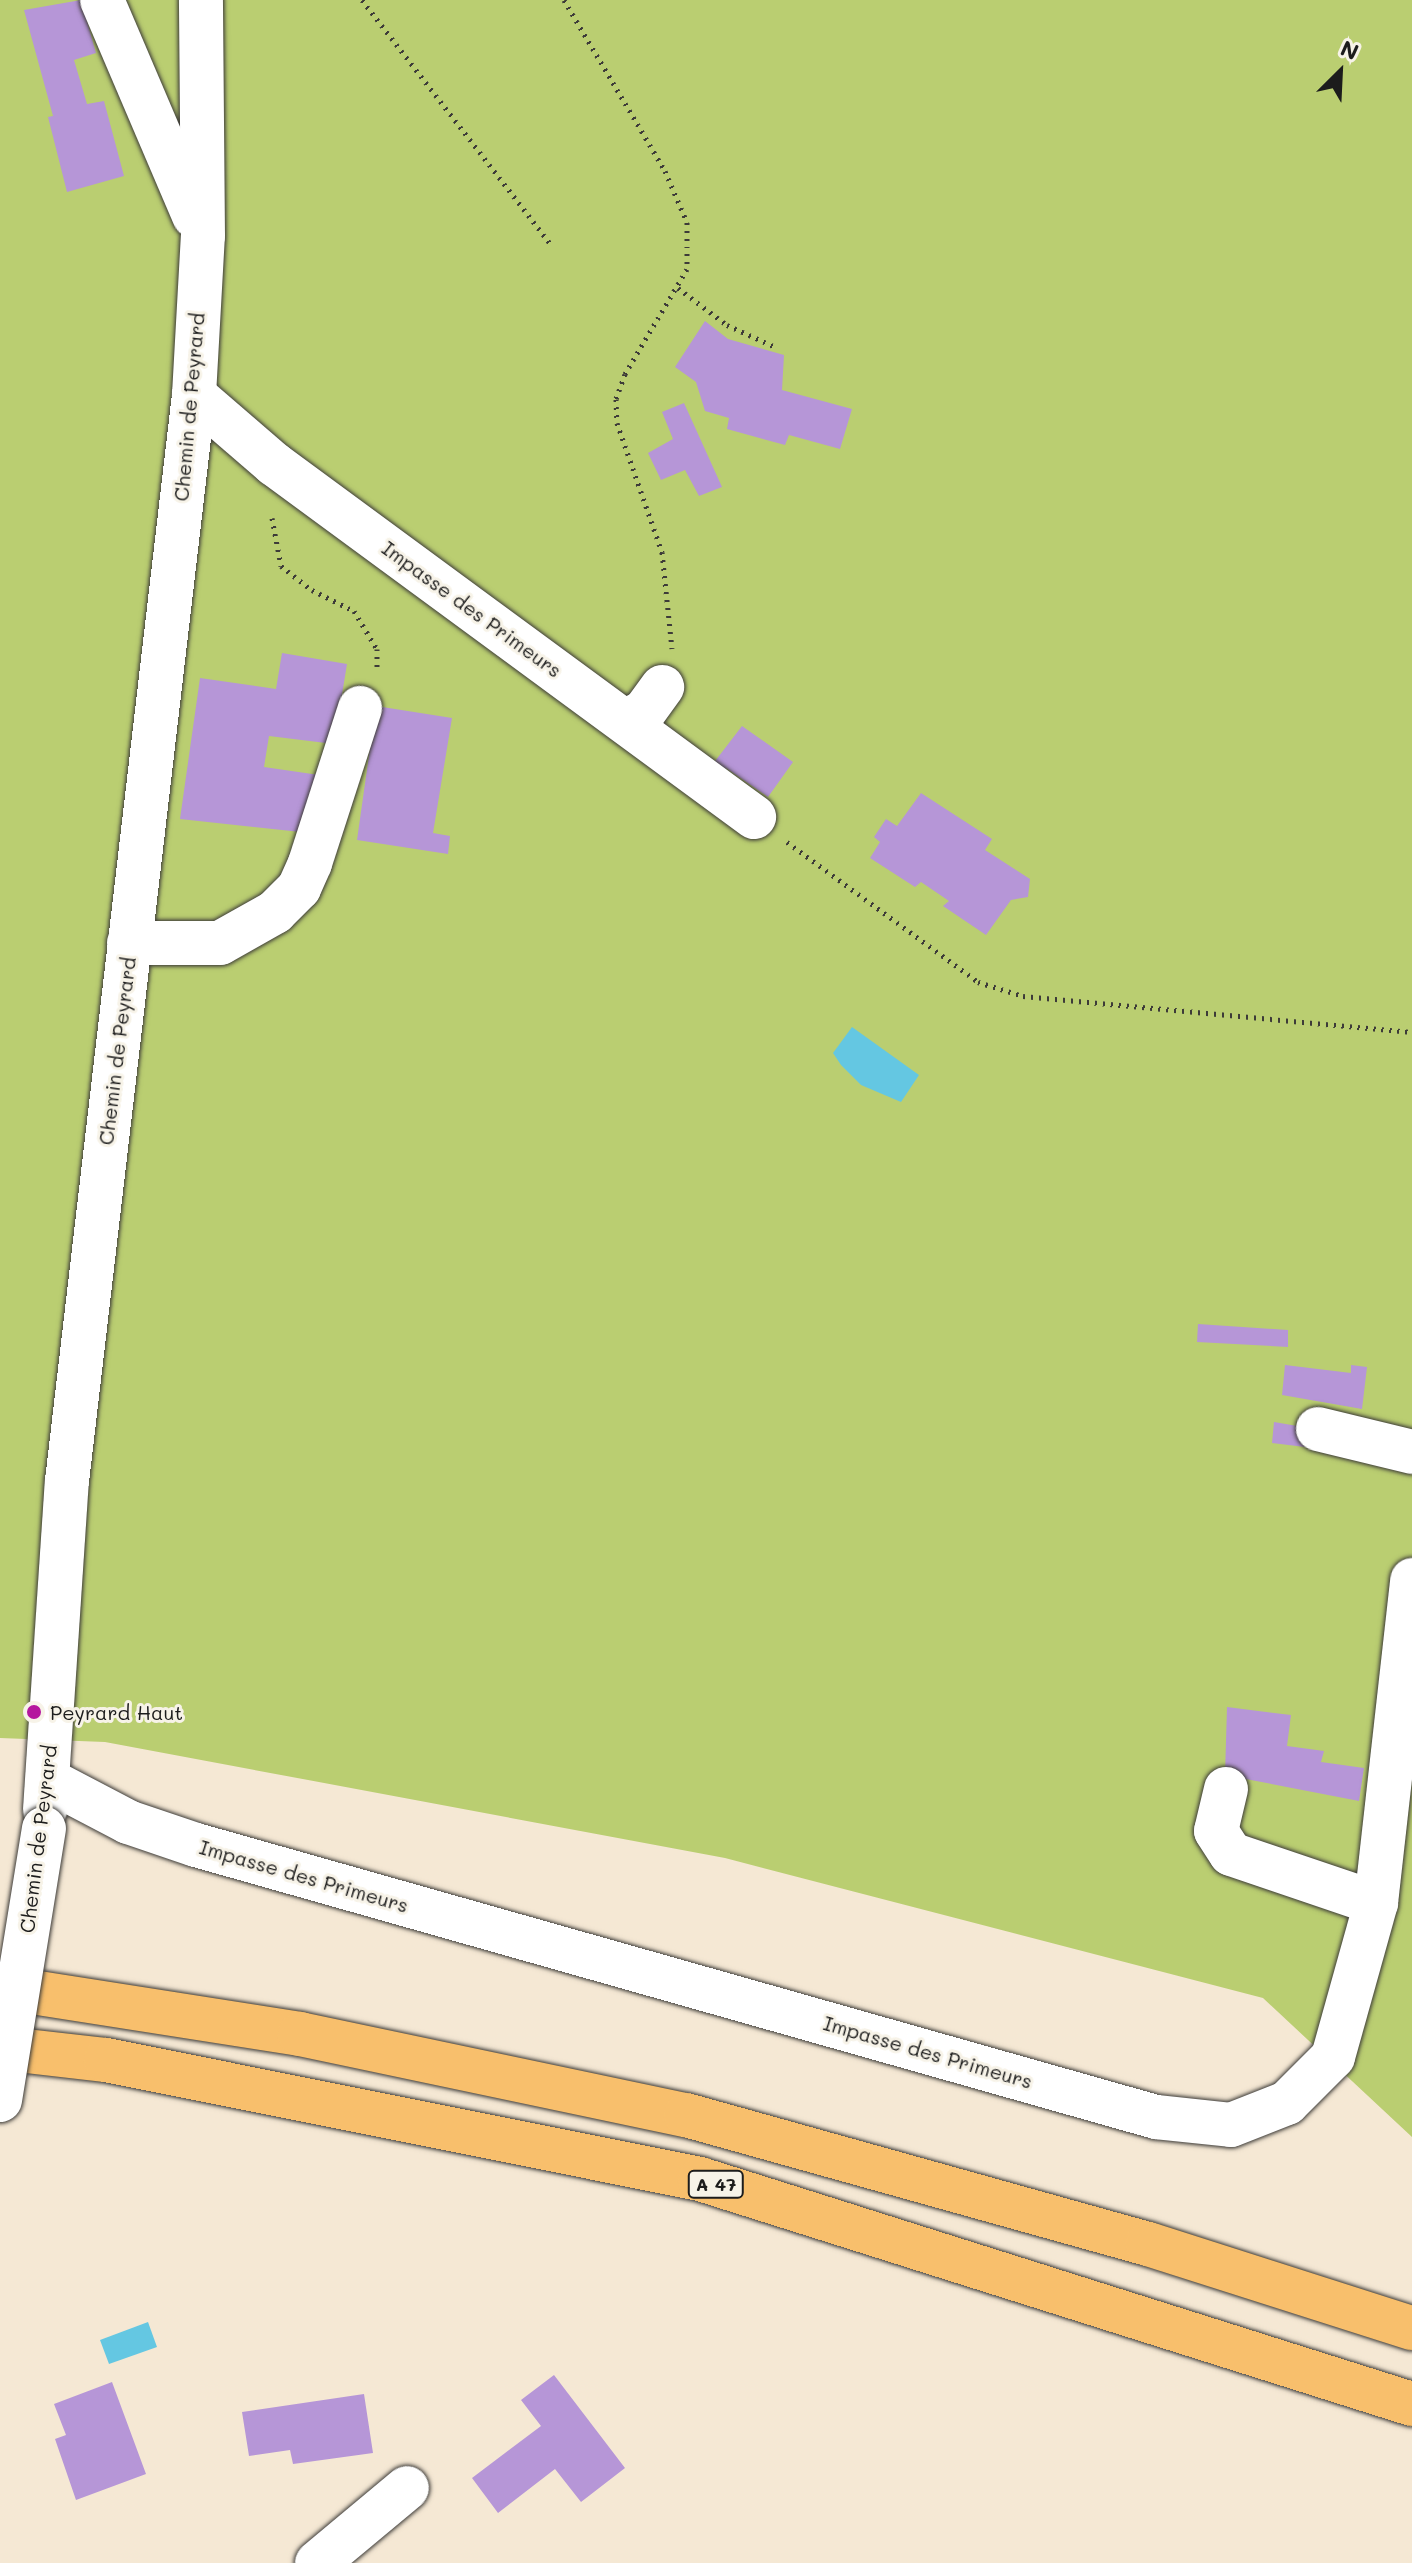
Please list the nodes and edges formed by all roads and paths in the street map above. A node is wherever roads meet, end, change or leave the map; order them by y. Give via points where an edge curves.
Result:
1 (102, 0) edge
2 (201, 0) edge
3 (362, 0) edge
4 (564, 0) edge
5 (203, 236) junction
6 (550, 243) dead end
7 (678, 288) junction
8 (773, 346) dead end
9 (194, 395) junction
10 (259, 452) junction
11 (662, 687) joint
12 (360, 708) joint
13 (626, 721) junction
14 (754, 817) joint
15 (129, 943) junction
16 (1412, 1032) edge
17 (1318, 1429) dead end
18 (1412, 1452) edge
19 (1412, 1580) edge
20 (48, 1780) junction
21 (1226, 1789) dead end
22 (1376, 1903) junction
23 (0, 1987) edge
24 (0, 2048) edge
25 (0, 2100) edge
26 (1412, 2328) edge
27 (1412, 2404) edge
28 (407, 2488) dead end
29 (317, 2563) edge

1 - 5 street
2 - 5 street, Chemin de Peyrard
3 - 6 path
4 - 7 path via 679,198 690,243
5 - 9 street, Chemin de Peyrard
7 - 8 path via 727,325
7 - 11 path via 625,374 616,399 617,423 662,552 671,600 673,636
9 - 10 street, Impasse des Primeurs
9 - 15 street, Chemin de Peyrard
10 - 12 path via 256,461 281,566 312,590 354,611 377,649 377,669
10 - 13 street, Impasse des Primeurs
11 - 13 street via 644,712
12 - 15 street via 299,888 275,912 220,943
13 - 14 street, Impasse des Primeurs
14 - 16 path via 978,982 1023,996
15 - 20 street, Chemin de Peyrard via 67,1481
17 - 18 street
19 - 22 street, Impasse des Primeurs
20 - 22 street, Impasse des Primeurs via 128,1822 196,1845 1156,2117 1231,2125 1287,2103 1333,2057
20 - 25 street, Chemin de Peyrard, bridge
21 - 22 street via 1216,1831 1231,1854
23 - 26 highway via 300,2034 686,2115 1148,2244
24 - 27 highway, A 47 via 106,2060 700,2179
28 - 29 street

